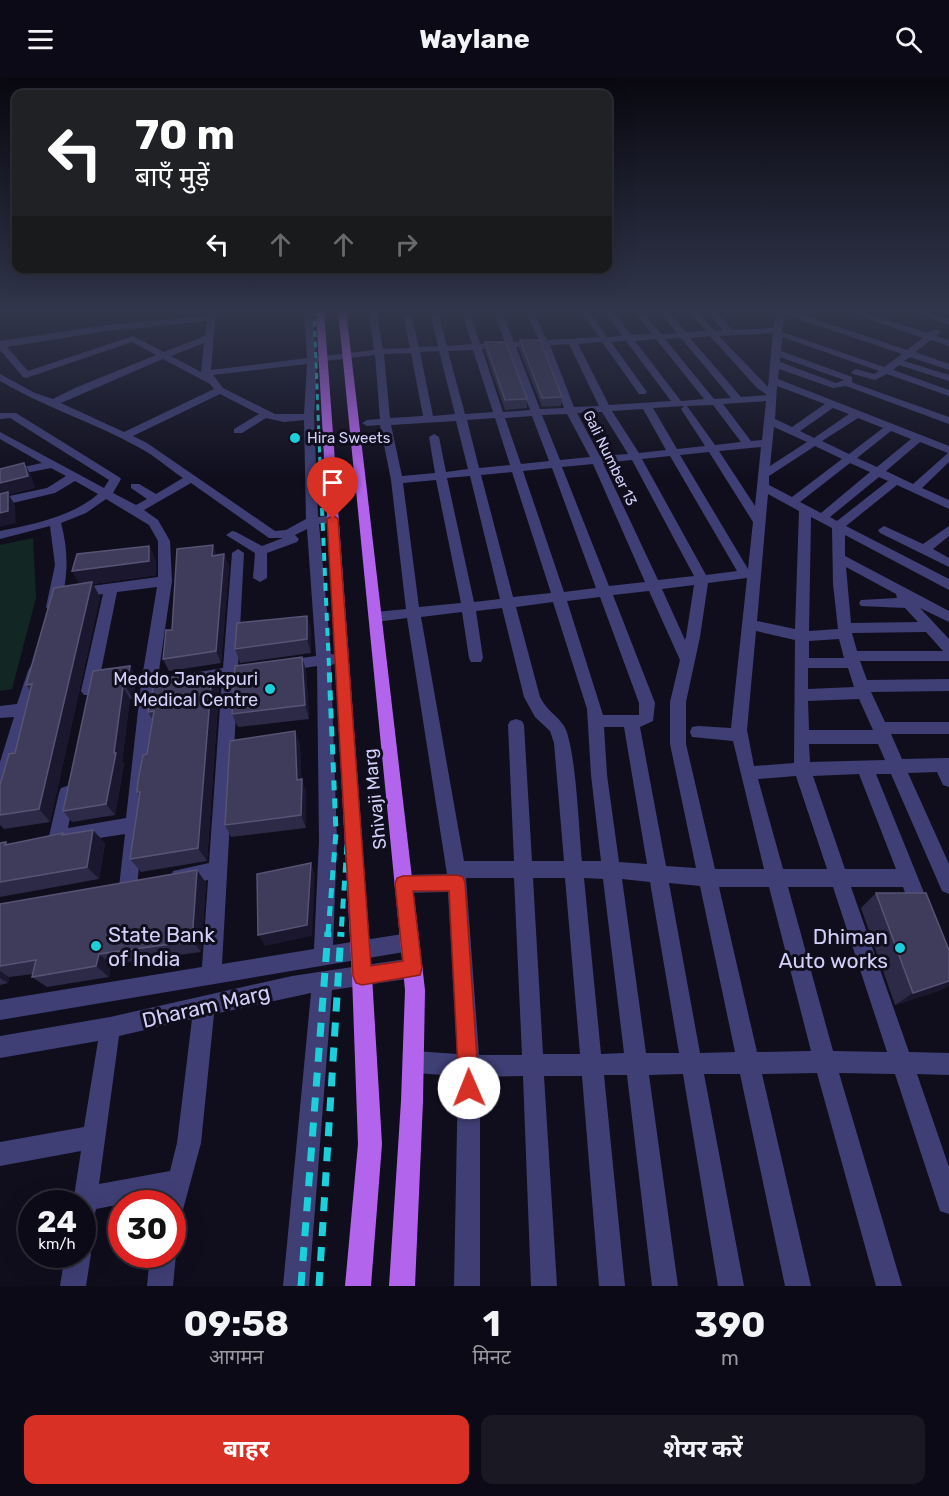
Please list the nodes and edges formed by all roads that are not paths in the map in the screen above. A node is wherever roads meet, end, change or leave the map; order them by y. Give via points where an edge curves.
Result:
1 (19, 366) edge
2 (52, 366) edge
3 (137, 366) edge
4 (185, 366) edge
5 (208, 366) edge
6 (277, 366) edge
7 (318, 366) edge
8 (348, 366) edge
9 (380, 366) edge
10 (418, 366) edge
11 (448, 366) edge
12 (484, 366) edge
13 (518, 366) edge
14 (553, 366) edge
15 (584, 366) edge
16 (624, 366) edge
17 (651, 366) edge
18 (684, 366) edge
19 (710, 366) edge
20 (743, 366) edge
21 (775, 366) edge
22 (794, 366) edge
23 (804, 366) edge
24 (808, 366) edge
25 (820, 366) edge
26 (893, 366) joint
27 (895, 366) edge
28 (0, 377) edge
29 (208, 377) junction
30 (851, 378) junction
31 (949, 378) edge
32 (220, 390) junction
33 (642, 392) dead end
34 (949, 393) edge
35 (772, 396) junction
36 (738, 400) junction
37 (713, 402) junction
38 (54, 403) junction
39 (832, 404) junction
40 (646, 406) junction
41 (682, 406) junction
42 (605, 408) junction
43 (570, 410) junction
44 (315, 412) junction
45 (535, 413) junction
46 (266, 414) junction
47 (857, 414) junction
48 (501, 415) junction
49 (0, 416) edge
50 (461, 417) junction
51 (429, 419) junction
52 (770, 421) junction
53 (949, 421) edge
54 (385, 422) junction
55 (367, 423) dead end
56 (890, 427) junction
57 (238, 430) dead end
58 (793, 431) junction
59 (0, 435) edge
60 (45, 435) junction
61 (124, 436) junction
62 (434, 437) dead end
63 (919, 438) junction
64 (949, 440) edge
65 (816, 442) junction
66 (767, 443) junction
67 (748, 445) junction
68 (22, 447) junction
69 (712, 449) junction
70 (949, 450) edge
71 (674, 453) junction
72 (949, 456) edge
73 (636, 457) junction
74 (851, 458) junction
75 (597, 461) junction
76 (53, 464) junction
77 (556, 465) junction
78 (516, 469) junction
79 (879, 471) junction
80 (475, 473) junction
81 (0, 476) edge
82 (75, 476) junction
83 (361, 476) junction
84 (440, 476) junction
85 (192, 478) junction
86 (331, 479) junction
87 (897, 479) junction
88 (397, 480) junction
89 (764, 481) junction
90 (135, 486) dead end
91 (915, 488) junction
92 (107, 494) junction
93 (156, 498) junction
94 (0, 502) edge
95 (948, 504) edge
96 (799, 506) junction
97 (136, 510) junction
98 (822, 518) junction
99 (333, 519) junction
100 (55, 522) junction
101 (760, 523) junction
102 (838, 526) junction
103 (313, 527) junction
104 (885, 530) dead end
105 (948, 533) edge
106 (0, 535) edge
107 (232, 535) dead end
108 (924, 550) junction
109 (261, 551) junction
110 (238, 553) dead end
111 (839, 558) junction
112 (949, 563) edge
113 (750, 573) junction
114 (260, 578) dead end
115 (702, 579) junction
116 (165, 581) junction
117 (654, 585) junction
118 (949, 585) edge
119 (894, 587) junction
120 (111, 588) junction
121 (604, 592) junction
122 (56, 596) junction
123 (560, 597) junction
124 (509, 603) junction
125 (866, 603) dead end
126 (908, 603) junction
127 (470, 607) junction
128 (413, 613) junction
129 (376, 617) junction
130 (949, 617) edge
131 (50, 618) edge
132 (750, 626) junction
133 (930, 627) junction
134 (845, 631) junction
135 (802, 636) junction
136 (949, 648) edge
137 (40, 653) edge
138 (949, 656) edge
139 (476, 658) dead end
140 (333, 659) junction
141 (687, 659) junction
142 (852, 660) junction
143 (801, 663) junction
144 (230, 673) junction
145 (161, 682) junction
146 (949, 685) edge
147 (863, 689) junction
148 (800, 695) junction
149 (87, 701) edge
150 (23, 710) junction
151 (0, 712) edge
152 (631, 721) junction
153 (596, 722) junction
154 (516, 725) dead end
155 (949, 728) edge
156 (698, 732) dead end
157 (882, 732) junction
158 (740, 735) junction
159 (800, 737) junction
160 (898, 767) junction
161 (865, 768) junction
162 (802, 769) junction
163 (3, 770) edge
164 (947, 770) edge
165 (748, 772) junction
166 (70, 780) edge
167 (0, 790) edge
168 (135, 825) junction
169 (218, 870) junction
170 (524, 870) junction
171 (575, 870) junction
172 (612, 870) junction
173 (456, 876) junction
174 (658, 876) junction
175 (707, 878) junction
176 (908, 878) junction
177 (776, 879) junction
178 (840, 879) junction
179 (403, 884) junction
180 (949, 885) edge
181 (128, 887) junction
182 (105, 891) edge
183 (929, 930) edge
184 (409, 943) junction
185 (361, 951) junction
186 (323, 957) junction
187 (413, 968) junction
188 (211, 976) junction
189 (362, 976) junction
190 (322, 982) junction
191 (204, 1006) junction
192 (0, 1010) edge
193 (110, 1028) junction
194 (0, 1047) edge
195 (415, 1062) junction
196 (825, 1062) junction
197 (749, 1063) junction
198 (591, 1064) junction
199 (638, 1064) junction
200 (693, 1064) junction
201 (902, 1064) junction
202 (949, 1064) edge
203 (534, 1065) junction
204 (469, 1066) junction
205 (94, 1137) junction
206 (0, 1154) edge
207 (179, 1181) junction
208 (87, 1190) edge
209 (177, 1190) edge
210 (949, 1202) edge
211 (96, 1206) edge
212 (76, 1268) edge
213 (161, 1268) edge
214 (73, 1286) edge
215 (160, 1286) edge
216 (296, 1286) edge
217 (358, 1286) edge
218 (402, 1286) edge
219 (467, 1286) edge
220 (544, 1286) edge
221 (612, 1286) edge
222 (665, 1286) edge
223 (731, 1286) edge
224 (798, 1286) edge
225 (889, 1286) edge

1 - 2 street via 26,375
3 - 38 street
4 - 29 street
5 - 29 street
6 - 29 street
7 - 44 main road, Shivaji Marg
8 - 83 main road, Shivaji Marg
9 - 54 street
10 - 51 street
11 - 50 street
12 - 48 street
13 - 45 street
14 - 43 street, Gali Number 13
15 - 42 street
16 - 33 street
17 - 41 street
18 - 37 street
19 - 36 street
20 - 35 street
21 - 35 street
22 - 39 street
23 - 30 street via 836,386
24 - 64 street
25 - 30 street
26 - 30 street via 875,377
26 - 34 street
27 - 31 street
28 - 38 street
29 - 32 street
30 - 53 street
32 - 46 street
32 - 61 street
35 - 36 street
35 - 52 street
36 - 37 street
37 - 41 street
37 - 67 street
38 - 61 street
39 - 47 street
39 - 58 street
40 - 41 street
40 - 42 street
40 - 71 street
41 - 69 street
42 - 43 street
42 - 73 street
43 - 45 street
43 - 75 street, Gali Number 13
44 - 46 street via 284,418
44 - 86 main road, Shivaji Marg
44 - 103 street
45 - 48 street
45 - 77 street
46 - 57 street
47 - 56 street
47 - 65 street
48 - 50 street
48 - 78 street
49 - 60 street via 12,415
50 - 51 street
50 - 80 street
51 - 54 street
52 - 58 street
52 - 66 street
54 - 55 street
54 - 88 street
56 - 63 street
56 - 74 street
58 - 65 street
59 - 68 street
60 - 68 street
60 - 92 street via 112,476 115,479
61 - 85 street
62 - 84 street
63 - 70 street
63 - 79 street
65 - 74 street
65 - 89 street
66 - 67 street
66 - 89 street
67 - 69 street
68 - 76 street
69 - 71 street
69 - 101 street
71 - 73 street
71 - 113 street
72 - 91 street
73 - 75 street
73 - 115 street
74 - 79 street
74 - 96 street
75 - 77 street
75 - 117 street, Gali Number 13
76 - 81 street
76 - 82 street
77 - 78 street
77 - 121 street
78 - 80 street
78 - 123 street
79 - 87 street
79 - 98 street
80 - 84 street
80 - 124 street
82 - 92 street
82 - 94 street via 51,491
83 - 86 main road
83 - 129 main road, Shivaji Marg
84 - 88 street
84 - 127 street
85 - 93 street
85 - 103 street via 273,535
86 - 99 main road, Shivaji Marg
87 - 91 street
87 - 102 street
88 - 128 street
89 - 96 street
89 - 101 street
90 - 93 street
91 - 95 street
92 - 97 street
92 - 100 street
93 - 97 street
96 - 98 street
96 - 135 street
97 - 116 street via 154,524 164,540
98 - 102 street
99 - 103 street
99 - 140 main road, Shivaji Marg
100 - 106 street
100 - 122 street via 63,549
101 - 113 street
102 - 111 street
102 - 118 street
103 - 109 street via 301,536
103 - 140 street
104 - 108 street
105 - 108 street
107 - 109 street
108 - 112 street
109 - 114 street
110 - 144 street
111 - 119 street
111 - 134 street
113 - 115 street
113 - 132 street
115 - 117 street
115 - 141 street
116 - 120 street
116 - 145 street
117 - 121 street
117 - 141 street, Gali Number 13
119 - 126 street
119 - 130 street
120 - 122 street
120 - 149 street
121 - 123 street
121 - 152 street via 646,703 647,717
122 - 131 street
123 - 124 street
123 - 153 street
124 - 127 street
124 - 171 street via 532,697 540,713 561,734
125 - 126 street
126 - 133 street
127 - 128 street
127 - 139 street
128 - 129 street
128 - 173 street
129 - 179 main road, Shivaji Marg
132 - 135 street
132 - 158 street
133 - 134 street
133 - 136 street
134 - 135 street
134 - 142 street
135 - 143 street
137 - 150 street
138 - 142 street
140 - 144 street
140 - 185 main road, Shivaji Marg
140 - 186 street
141 - 175 street via 678,702 678,744
142 - 143 street
142 - 147 street
143 - 148 street
144 - 145 street
144 - 169 street
145 - 168 street
146 - 147 street
147 - 148 street
147 - 157 street
148 - 159 street
150 - 151 street
150 - 163 street
152 - 153 street
152 - 174 street
153 - 172 street
154 - 170 street
155 - 157 street
156 - 158 street
157 - 159 street
157 - 160 street
158 - 165 street
159 - 162 street
160 - 161 street
160 - 164 street
160 - 180 street
161 - 162 street
161 - 176 street
162 - 165 street
162 - 178 street
163 - 167 street
165 - 177 street
166 - 168 street via 52,837
168 - 181 street
169 - 181 street
169 - 188 street
170 - 171 street
170 - 173 street
170 - 203 street
171 - 172 street
171 - 198 street
172 - 174 street
172 - 199 street
173 - 179 street
173 - 204 street
174 - 175 street
174 - 200 street
175 - 177 street
175 - 197 street
176 - 178 street
176 - 183 street
177 - 178 street
177 - 196 street
178 - 201 street
179 - 184 main road, Shivaji Marg
181 - 182 street
184 - 185 street, Dharam Marg
184 - 187 main road, Shivaji Marg
185 - 186 street, Dharam Marg
185 - 189 main road, Shivaji Marg
186 - 188 street, Dharam Marg
187 - 189 street, Dharam Marg
187 - 195 main road, Shivaji Marg
188 - 192 street, Dharam Marg
189 - 190 street, Dharam Marg
189 - 217 main road, Shivaji Marg via 370,1144
190 - 191 street, Dharam Marg
190 - 216 street
191 - 193 street, Dharam Marg
191 - 207 street via 189,1143
193 - 194 street, Dharam Marg
193 - 205 street
195 - 204 street
195 - 218 main road, Shivaji Marg
196 - 197 street
196 - 201 street
196 - 225 street
197 - 200 street
197 - 224 street
198 - 199 street
198 - 203 street
198 - 221 street
199 - 200 street
199 - 222 street
200 - 223 street
201 - 202 street
201 - 210 street
203 - 204 street
203 - 220 street
204 - 219 street
205 - 206 street
205 - 208 street
207 - 209 street
207 - 211 street
212 - 214 street
213 - 215 street

